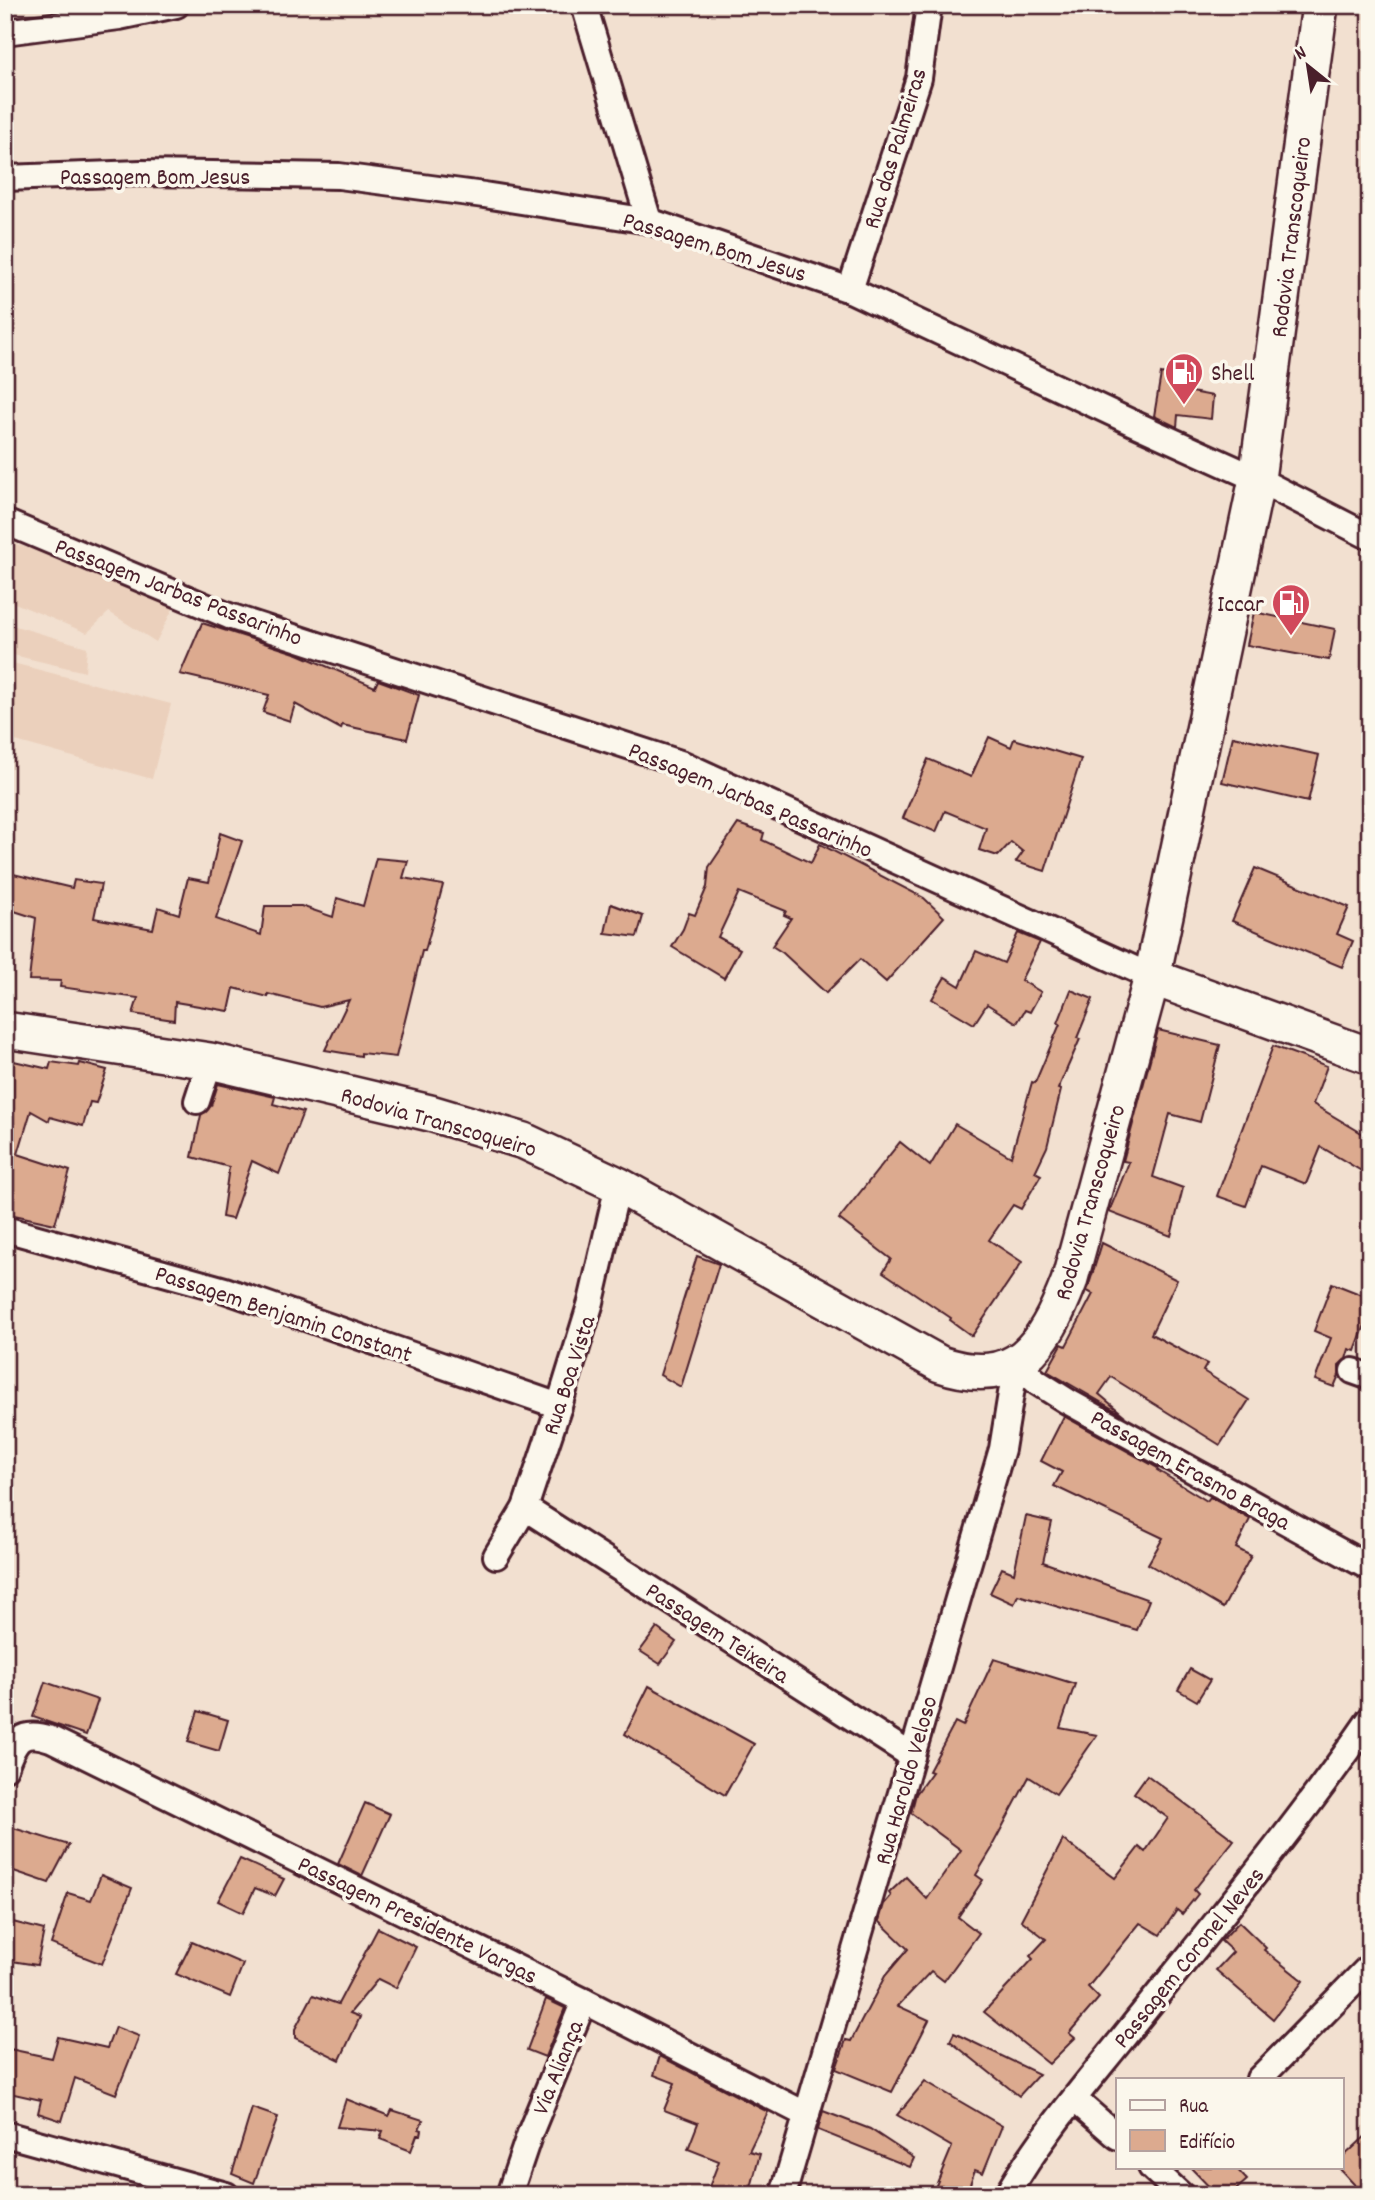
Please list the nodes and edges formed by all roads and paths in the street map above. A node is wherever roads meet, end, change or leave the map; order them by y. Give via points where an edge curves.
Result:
1 (176, 5) edge
2 (584, 5) edge
3 (929, 5) edge
4 (1317, 6) edge
5 (5, 32) edge
6 (5, 177) edge
7 (649, 222) junction
8 (850, 290) junction
9 (1257, 479) junction
10 (5, 522) edge
11 (1370, 537) edge
12 (1152, 976) junction
13 (5, 1030) edge
14 (1370, 1056) edge
15 (210, 1061) junction
16 (197, 1101) dead end
17 (618, 1185) junction
18 (5, 1228) edge
19 (1016, 1363) junction
20 (559, 1406) junction
21 (525, 1508) junction
22 (496, 1556) dead end
23 (1370, 1568) edge
24 (1370, 1719) edge
25 (912, 1756) junction
26 (5, 1768) edge
27 (1370, 1966) edge
28 (584, 2001) junction
29 (1260, 2078) edge
30 (1074, 2099) junction
31 (807, 2115) junction
32 (5, 2134) edge
33 (1116, 2135) edge
34 (1160, 2169) edge
35 (226, 2195) edge
36 (509, 2195) edge
37 (783, 2195) edge
38 (1007, 2195) edge
39 (1181, 2195) edge

1 - 5 street
2 - 7 street
3 - 8 street, Rua das Palmeiras via 919,78
4 - 9 main road, Rodovia Transcoqueiro
6 - 7 street, Passagem Bom Jesus via 141,173 338,176
7 - 8 street, Passagem Bom Jesus
8 - 9 street, Passagem Bom Jesus
9 - 11 street
9 - 12 main road, Rodovia Transcoqueiro
10 - 12 street, Passagem Jarbas Passarinho via 229,616 683,764
12 - 14 main road, Passagem Jarbas Passarinho
12 - 19 main road, Rodovia Transcoqueiro via 1069,1282 1055,1318 1038,1344
13 - 15 main road, Rodovia Transcoqueiro
15 - 16 street
15 - 17 main road, Rodovia Transcoqueiro via 430,1113 524,1141
17 - 19 main road, Rodovia Transcoqueiro via 940,1364 963,1372 987,1373
17 - 20 street, Rua Boa Vista via 592,1303
18 - 20 street, Passagem Benjamin Constant via 225,1290
19 - 23 street, Passagem Erasmo Braga via 1067,1401
19 - 25 street, Rua Haroldo Veloso via 1002,1449
20 - 21 street, Rua Boa Vista
21 - 22 street, Rua Boa Vista
21 - 25 street, Passagem Teixeira
24 - 30 street, Passagem Coronel Neves via 1320,1792
25 - 31 street, Rua Haroldo Veloso
26 - 28 street, Passagem Presidente Vargas via 16,1742 25,1735 51,1739
27 - 29 street
28 - 31 street, Passagem Presidente Vargas
28 - 36 street, Via Aliança
30 - 33 street
30 - 38 street, Passagem Coronel Neves
31 - 37 street, Rua Haroldo Veloso
32 - 35 street
34 - 39 street

